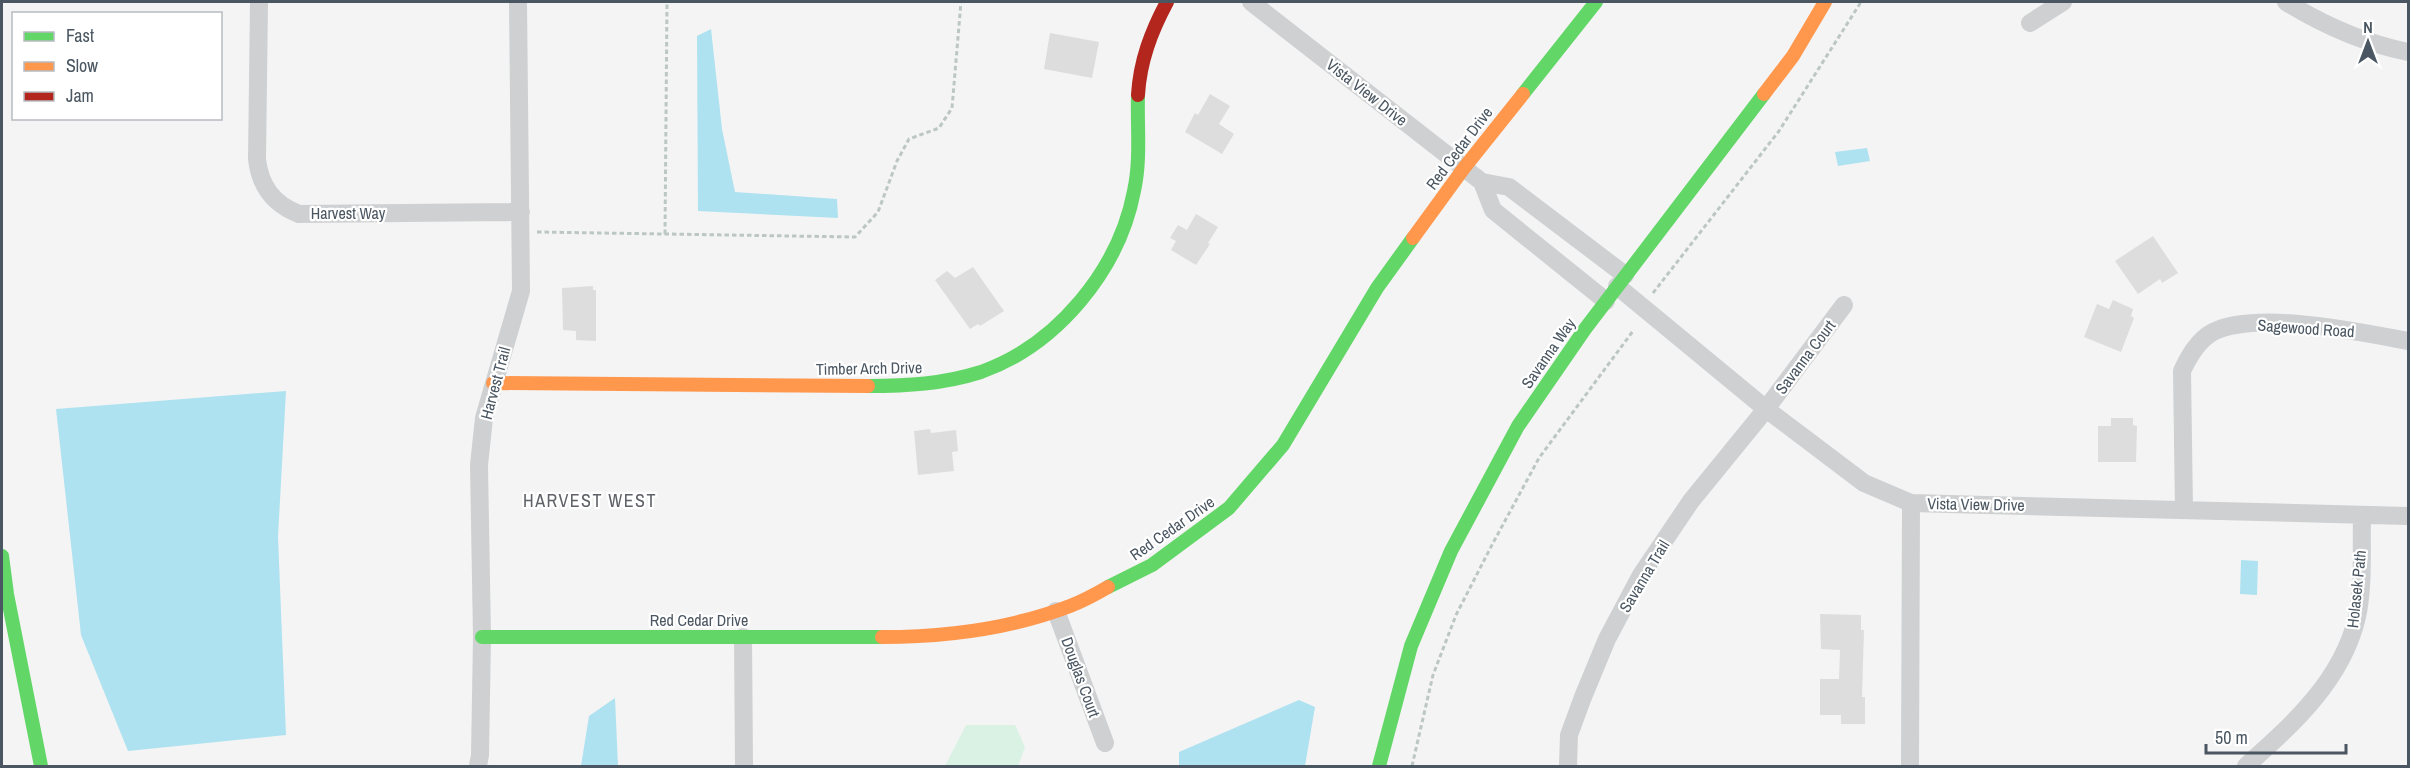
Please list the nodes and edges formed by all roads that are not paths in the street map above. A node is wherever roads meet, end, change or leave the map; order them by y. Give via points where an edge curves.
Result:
1 (259, 2) edge
2 (518, 2) edge
3 (1167, 2) edge
4 (1251, 2) edge
5 (1596, 2) edge
6 (1825, 2) edge
7 (2062, 2) edge
8 (2286, 2) edge
9 (2030, 24) dead end
10 (2409, 52) edge
11 (1464, 168) junction
12 (1482, 182) junction
13 (521, 212) junction
14 (1621, 280) junction
15 (1606, 301) junction
16 (1844, 305) dead end
17 (2409, 340) edge
18 (493, 383) junction
19 (1766, 408) junction
20 (1911, 503) junction
21 (2184, 510) junction
22 (2362, 515) junction
23 (2409, 516) edge
24 (2, 556) edge
25 (1056, 610) junction
26 (482, 637) junction
27 (743, 637) junction
28 (1105, 743) dead end
29 (41, 766) edge
30 (478, 766) edge
31 (744, 766) edge
32 (1380, 766) edge
33 (1568, 766) edge
34 (1910, 766) edge
35 (2246, 766) edge

1 - 13 street, Harvest Way via 257,159 263,184 277,202 299,214
2 - 13 street, Harvest Trail
3 - 18 main road, Timber Arch Drive via 1139,70 1139,163 1130,213 1103,271 1065,319 1014,357 963,378 915,386
4 - 11 street, Vista View Drive
5 - 11 main road, Red Cedar Drive
6 - 14 main road, Savanna Way via 1793,56
7 - 9 street
8 - 10 street via 2336,30
11 - 12 street, Vista View Drive
11 - 25 main road, Red Cedar Drive via 1377,288 1283,445 1229,508 1152,566
12 - 14 street, Vista View Drive via 1509,187
12 - 15 street via 1493,210
13 - 18 street, Harvest Trail via 521,291
14 - 15 main road, Savanna Way
14 - 19 street, Vista View Drive
15 - 32 main road, Savanna Way via 1518,426 1450,551 1411,646
16 - 19 street, Savanna Court
17 - 21 street, Sagewood Road via 2317,325 2251,323 2221,329 2205,338 2182,371
18 - 26 street, Harvest Trail via 479,465
19 - 20 street, Vista View Drive via 1864,483
19 - 33 street, Savanna Trail via 1692,501 1641,575 1607,639 1583,697 1569,735
20 - 21 street, Vista View Drive
20 - 34 street
21 - 22 street, Vista View Drive
22 - 23 street, Vista View Drive
22 - 35 street, Holasek Path via 2357,615 2346,649 2317,698
24 - 29 main road
25 - 27 main road, Red Cedar Drive via 999,627 924,637
25 - 28 street, Douglas Court
26 - 27 main road, Red Cedar Drive
26 - 30 street, Harvest Trail
27 - 31 street

